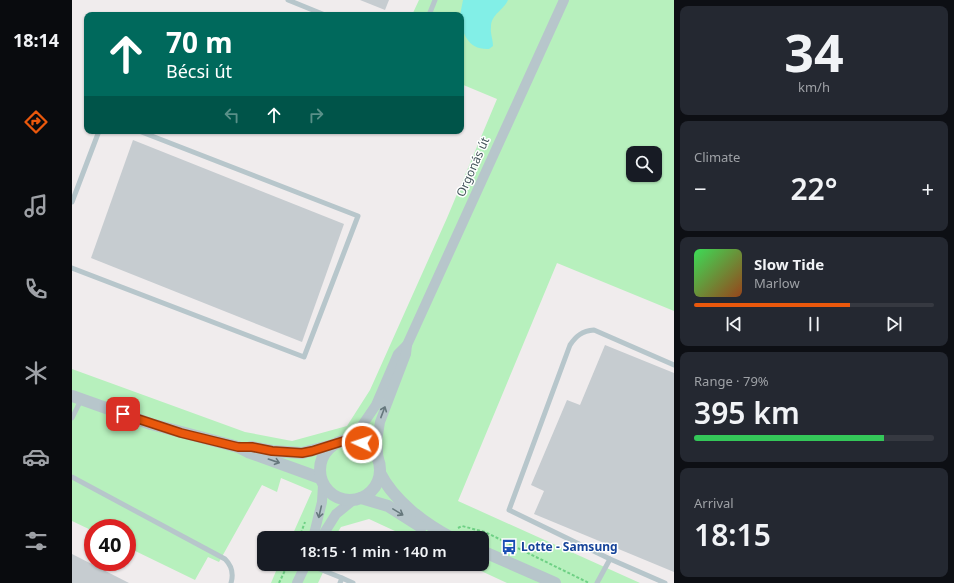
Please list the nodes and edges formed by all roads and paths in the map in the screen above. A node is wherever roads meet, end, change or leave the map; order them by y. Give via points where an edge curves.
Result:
1 (288, 0) edge
2 (435, 0) edge
3 (564, 0) edge
4 (318, 12) edge
5 (430, 12) edge
6 (98, 134) edge
7 (147, 134) edge
8 (72, 202) edge
9 (72, 268) edge
10 (407, 345) junction
11 (674, 365) edge
12 (77, 398) edge
13 (72, 418) edge
14 (347, 440) junction
15 (335, 444) junction
16 (238, 447) junction
17 (380, 469) junction
18 (72, 477) edge
19 (321, 481) junction
20 (357, 499) junction
21 (306, 518) dead end
22 (301, 531) edge
23 (315, 531) edge
24 (325, 531) edge
25 (429, 531) edge
26 (444, 531) edge
27 (456, 531) edge
28 (481, 531) edge
29 (489, 534) edge
30 (489, 554) edge
31 (610, 559) junction
32 (285, 571) edge
33 (303, 571) edge
34 (320, 571) edge
35 (341, 581) edge
36 (231, 583) edge
37 (279, 583) edge
38 (297, 583) edge
39 (353, 583) edge
40 (555, 583) edge
41 (590, 583) edge
42 (597, 583) edge
43 (665, 583) edge

1 - 4 lane
2 - 5 lane
3 - 10 street, Orgonás út
6 - 8 lane
7 - 9 lane via 358,216 304,357
10 - 14 street, Orgonás út via 398,354 376,405 361,427
17 -> 10 street, Orgonás út via 377,441 380,422 406,354
11 - 31 lane via 594,330 586,331 575,338 570,345 509,510
12 - 13 lane
12 - 16 street via 173,430
14 - 15 street
14 - 17 street via 368,446 373,451
15 - 16 street via 302,453
15 - 19 street via 322,459
16 -> 19 street
17 - 20 street via 379,480 372,491
17 - 26 street via 384,482 399,499 423,520
18 - 36 lane via 225,559 232,569
19 - 20 street via 332,495 345,500
19 -> 23 street via 322,502
20 - 24 street via 336,514
20 -> 25 street via 388,506
21 - 22 path
27 - 28 path via 462,526
29 - 41 path
30 - 40 street
31 - 42 lane
31 - 43 lane
32 - 37 path
33 - 38 street
34 - 35 lane
35 - 39 lane

